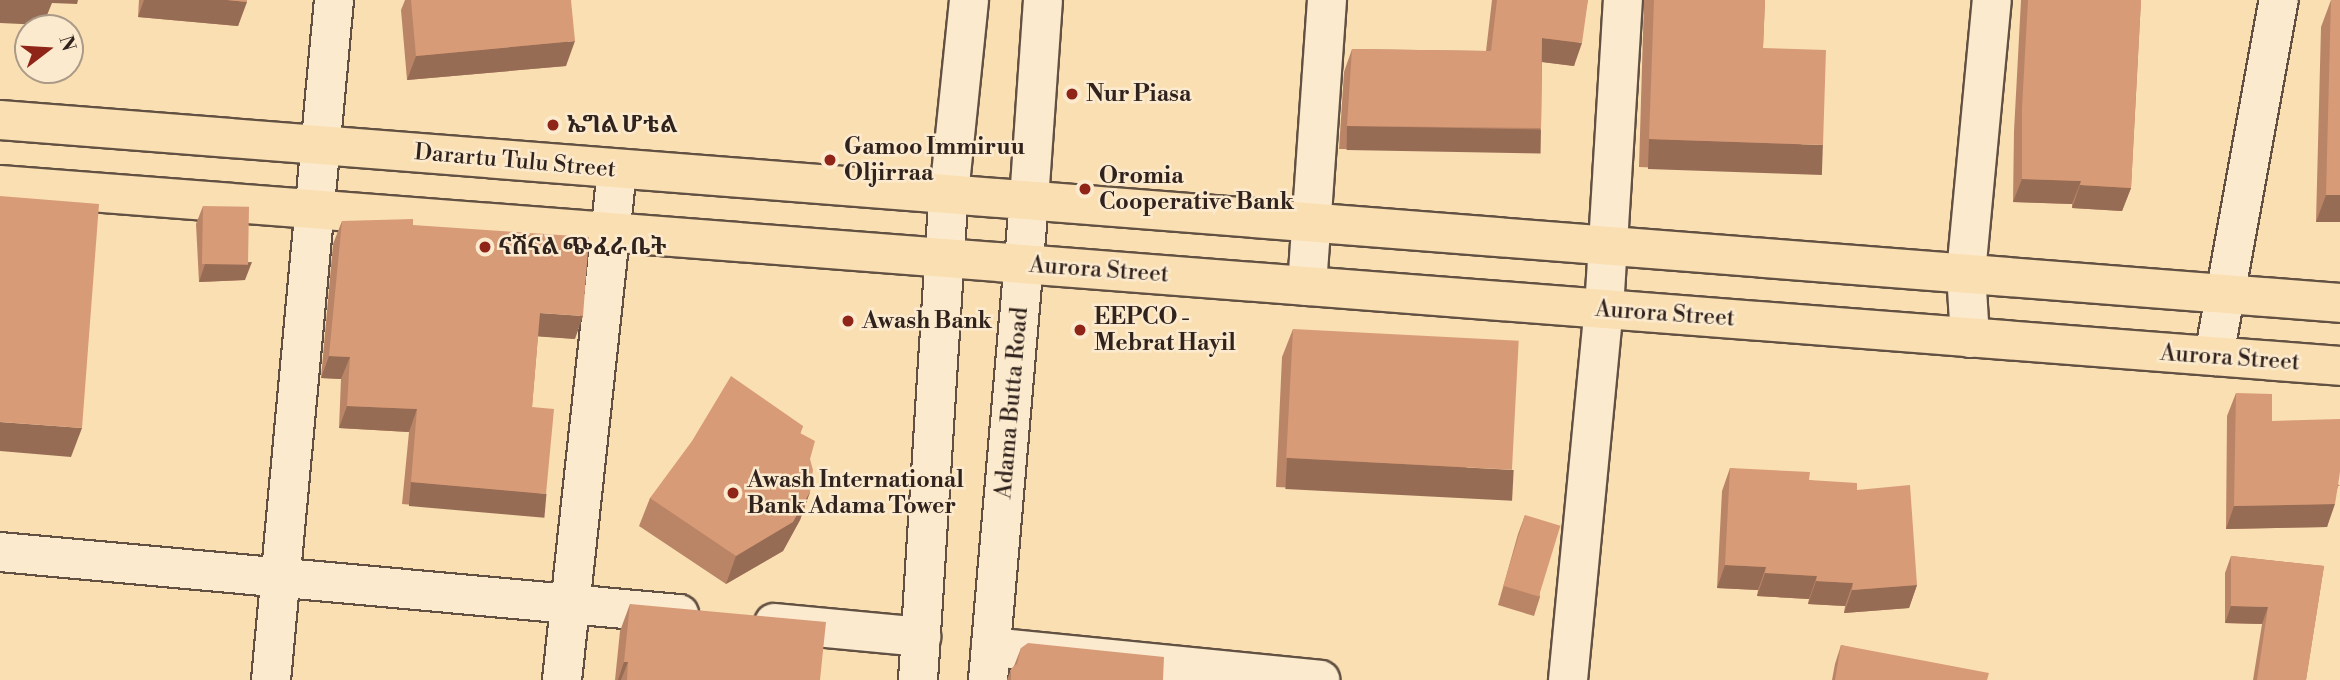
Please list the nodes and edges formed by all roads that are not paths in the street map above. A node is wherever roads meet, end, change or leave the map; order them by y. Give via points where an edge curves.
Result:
1 (334, 0) edge
2 (969, 0) edge
3 (1043, 0) edge
4 (1327, 0) edge
5 (1623, 0) edge
6 (1992, 0) edge
7 (2279, 0) edge
8 (0, 120) edge
9 (319, 144) junction
10 (617, 170) junction
11 (0, 185) edge
12 (949, 194) junction
13 (1029, 200) junction
14 (314, 209) junction
15 (1311, 222) junction
16 (611, 232) junction
17 (1607, 246) junction
18 (945, 258) junction
19 (1007, 263) junction
20 (1966, 274) junction
21 (1307, 286) junction
22 (2226, 294) junction
23 (2340, 303) edge
24 (1604, 309) junction
25 (1970, 338) junction
26 (2214, 356) junction
27 (2340, 366) edge
28 (0, 552) edge
29 (280, 578) junction
30 (570, 604) junction
31 (921, 637) junction
32 (989, 664) edge
33 (271, 680) edge
34 (562, 680) edge
35 (918, 680) edge
36 (1320, 680) edge
37 (1568, 680) edge

1 - 9 street
2 - 12 street
3 - 13 street, Adama Butta Road
4 - 15 street
5 - 17 street
6 - 20 street
7 - 22 street
8 - 9 main road, Darartu Tulu Street
9 - 10 main road, Darartu Tulu Street
9 - 14 street
10 - 12 main road, Darartu Tulu Street
10 - 16 street
11 - 14 main road
12 - 13 main road, Darartu Tulu Street
12 - 18 street
13 - 15 main road
13 - 19 street, Adama Butta Road
14 - 16 main road
14 - 29 street
15 - 17 main road
15 - 21 street
16 - 18 main road
16 - 30 street
17 - 20 main road
17 - 24 street
18 - 19 main road
18 - 31 street
19 - 21 main road, Aurora Street
19 - 32 street, Adama Butta Road
20 - 22 main road
20 - 25 street
21 - 24 main road, Aurora Street
22 - 23 main road
22 - 26 street
24 - 25 main road, Aurora Street
24 - 37 street
25 - 26 main road, Aurora Street
26 - 27 main road, Aurora Street
28 - 29 street
29 - 30 street
29 - 33 street
30 - 31 street
30 - 34 street
31 - 35 street
32 - 36 street

